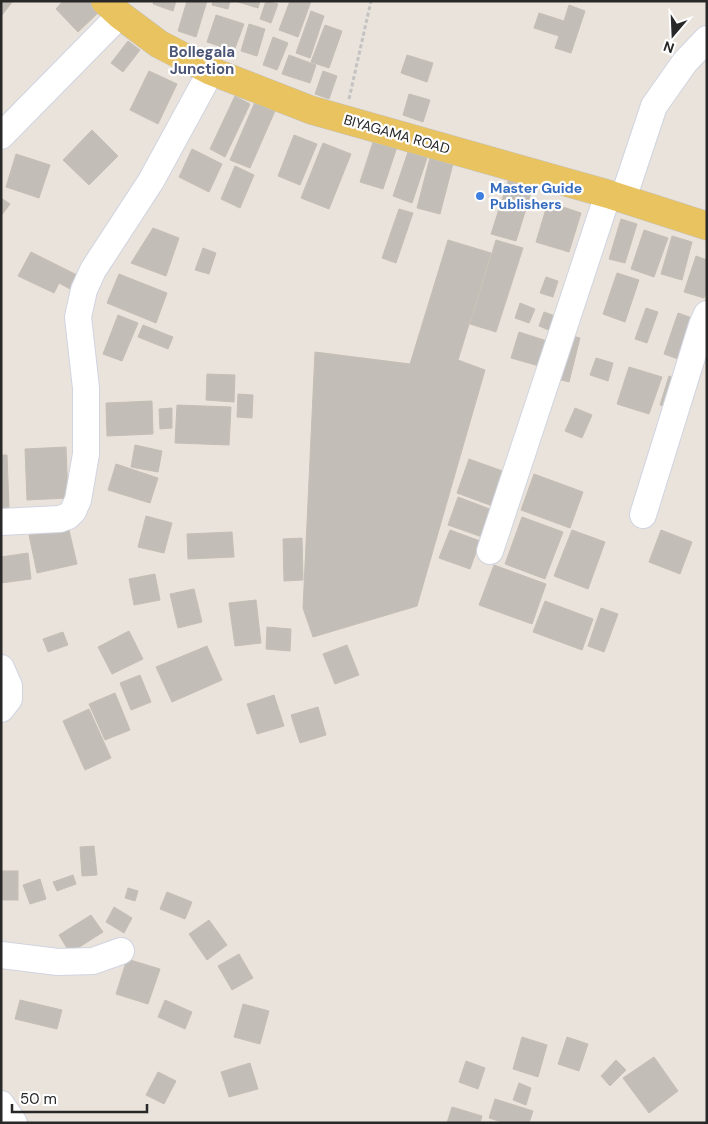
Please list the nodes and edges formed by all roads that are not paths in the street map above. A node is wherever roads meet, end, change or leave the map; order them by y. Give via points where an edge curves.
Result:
1 (113, 8) edge
2 (707, 38) edge
3 (211, 71) junction
4 (1, 136) edge
5 (616, 197) junction
6 (707, 226) edge
7 (707, 314) edge
8 (643, 515) dead end
9 (1, 522) edge
10 (490, 551) dead end
11 (1, 668) edge
12 (1, 709) edge
13 (121, 951) dead end
14 (1, 955) edge
15 (1, 1104) edge
16 (14, 1123) edge

1 - 3 main road, BIYAGAMA ROAD via 158,44
1 - 4 street
2 - 5 street via 685,62 654,106
3 - 5 main road, BIYAGAMA ROAD via 311,110
3 - 9 street via 151,181 93,270 84,290 78,317 86,388 86,454 73,511 60,519
5 - 6 main road, BIYAGAMA ROAD
5 - 10 street
7 - 8 street
11 - 12 street via 9,686 9,699
13 - 14 street via 94,960 58,962
15 - 16 street

